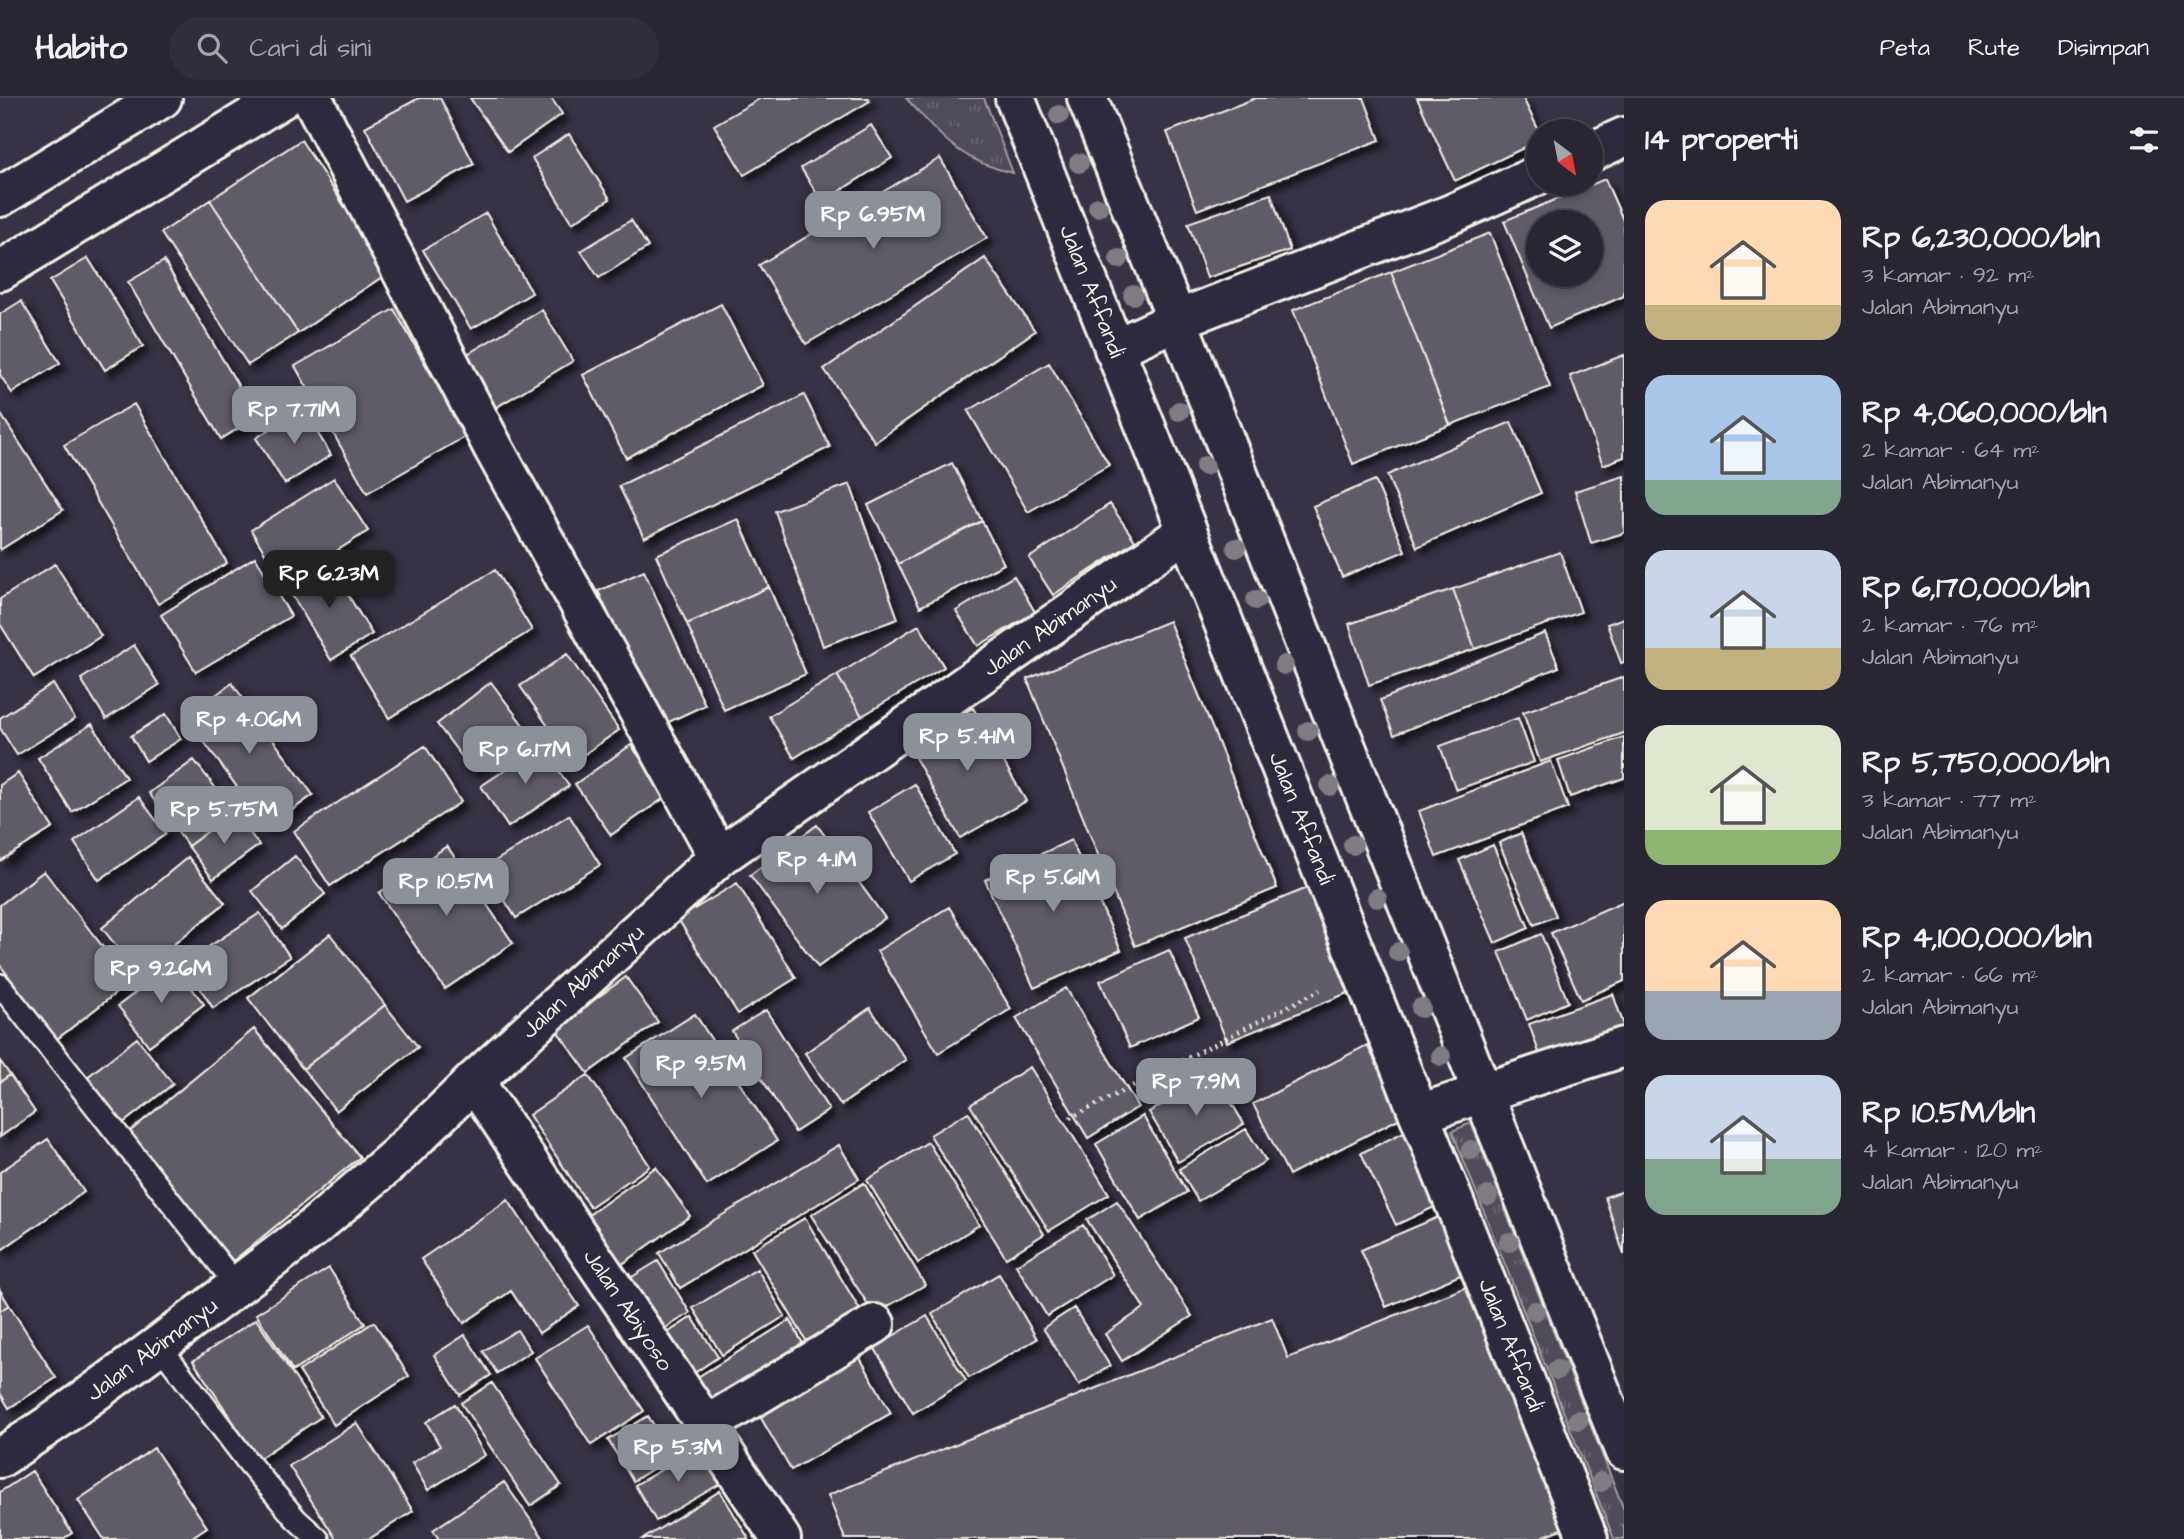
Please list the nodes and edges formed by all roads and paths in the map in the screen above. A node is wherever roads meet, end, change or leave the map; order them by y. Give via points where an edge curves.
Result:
1 (283, 98) edge
2 (312, 98) edge
3 (1015, 98) edge
4 (1087, 98) edge
5 (141, 103) edge
6 (1624, 137) edge
7 (1603, 147) edge
8 (1526, 180) edge
9 (0, 197) edge
10 (0, 271) edge
11 (1177, 320) junction
12 (1114, 349) junction
13 (1187, 531) junction
14 (719, 858) junction
15 (1361, 969) junction
16 (0, 985) edge
17 (1624, 1047) edge
18 (474, 1081) junction
19 (1482, 1093) junction
20 (1419, 1114) junction
21 (1070, 1118) dead end
22 (237, 1286) junction
23 (875, 1325) dead end
24 (159, 1345) junction
25 (707, 1425) junction
26 (1624, 1450) edge
27 (0, 1458) edge
28 (318, 1539) edge
29 (781, 1539) edge
30 (1588, 1539) edge

1 - 10 street
2 - 14 street via 494,449
3 - 12 street, Jalan Affandi
4 - 11 street
5 - 9 street
6 - 7 street
8 - 11 street via 1449,215
11 - 12 street
11 - 19 street
12 - 13 street, Jalan Affandi
13 - 14 street, Jalan Abimanyu
13 - 15 street, Jalan Affandi
14 - 18 street, Jalan Abimanyu
15 - 20 street, Jalan Affandi
15 - 21 path
16 - 22 lane
17 - 19 street
18 - 22 street, Jalan Abimanyu via 396,1157
18 - 25 street, Jalan Abiyoso
19 - 20 street
19 - 26 street
20 - 30 street, Jalan Affandi
22 - 24 street, Jalan Abimanyu
23 - 25 street
24 - 27 street, Jalan Abimanyu
24 - 28 lane via 247,1461
25 - 29 street, Jalan Abiyoso

